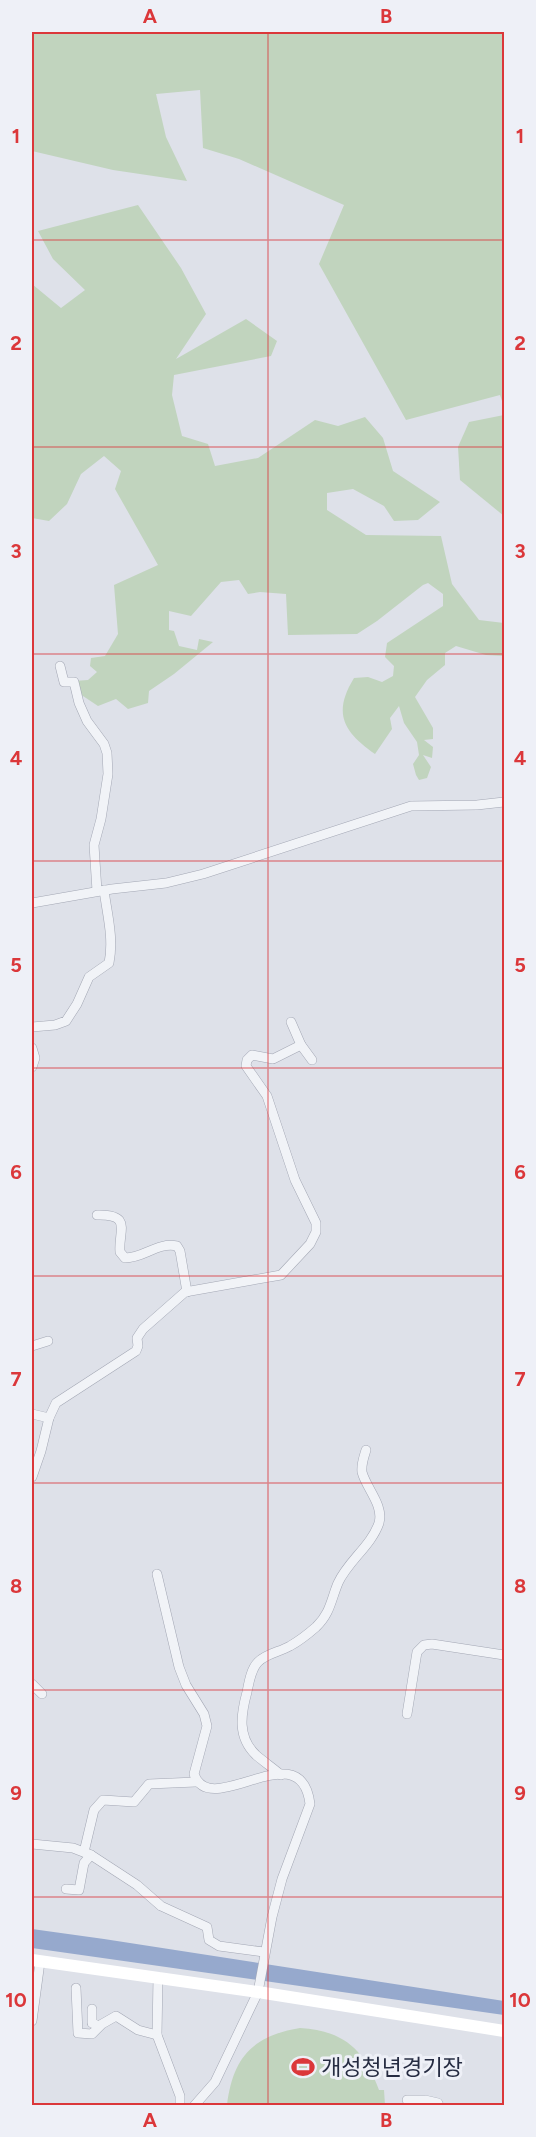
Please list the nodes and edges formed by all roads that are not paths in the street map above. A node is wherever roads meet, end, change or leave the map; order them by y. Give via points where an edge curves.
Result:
1 (60, 666) dead end
2 (504, 802) edge
3 (101, 891) junction
4 (32, 903) edge
5 (291, 1022) dead end
6 (32, 1026) edge
7 (301, 1045) junction
8 (32, 1048) edge
9 (312, 1060) dead end
10 (32, 1067) edge
11 (97, 1215) dead end
12 (187, 1292) junction
13 (48, 1341) dead end
14 (32, 1346) edge
15 (32, 1414) edge
16 (49, 1418) junction
17 (366, 1450) dead end
18 (32, 1477) edge
19 (157, 1574) dead end
20 (504, 1655) edge
21 (32, 1683) edge
22 (42, 1694) dead end
23 (407, 1714) dead end
24 (281, 1775) junction
25 (196, 1782) junction
26 (32, 1844) edge
27 (88, 1854) junction
28 (66, 1889) dead end
29 (264, 1953) junction
30 (36, 1961) edge
31 (158, 1977) junction
32 (76, 1989) dead end
33 (259, 1989) junction
34 (92, 2008) dead end
35 (32, 2021) edge
36 (99, 2026) junction
37 (504, 2031) edge
38 (157, 2035) junction
39 (406, 2100) dead end
40 (180, 2106) edge
41 (194, 2106) edge
42 (439, 2106) edge

1 - 3 street via 64,682 74,682 87,721 107,753 108,774 94,845
2 - 3 street via 411,806 203,874 166,884
3 - 4 street
3 - 6 street via 110,922 109,963 89,977 66,1021
5 - 7 street
7 - 9 street
7 - 12 street via 273,1059 252,1056 246,1066 267,1096 295,1180 316,1223 316,1232 281,1275
8 - 10 street
11 - 12 street via 117,1219 123,1230 120,1252 125,1257 159,1246 177,1246
12 - 16 street via 142,1329 136,1351 57,1403
13 - 14 street
15 - 16 street
16 - 18 street
17 - 24 street via 362,1471 379,1512 379,1522 338,1583 326,1617 289,1647 265,1656 254,1666 241,1713 247,1744
19 - 25 street via 179,1667 206,1720 206,1735 194,1774
20 - 23 street via 424,1646 417,1652
21 - 22 street
24 - 25 street via 265,1775 218,1789 204,1788
24 - 29 street via 293,1775 302,1781 310,1804 282,1879
25 - 27 street via 148,1784 134,1802 103,1800 94,1810
26 - 27 street via 73,1848
27 - 28 street via 78,1890
27 - 29 street via 137,1885 161,1906 207,1927 209,1940 219,1946
29 - 33 street
30 - 31 street
30 - 35 street
31 - 33 street
31 - 38 street
32 - 36 street via 78,2033 92,2034
33 - 37 street
33 - 41 street via 215,2082
34 - 36 street via 92,2023
36 - 38 street via 116,2016 138,2030
38 - 40 street via 180,2096
39 - 42 street via 425,2100

